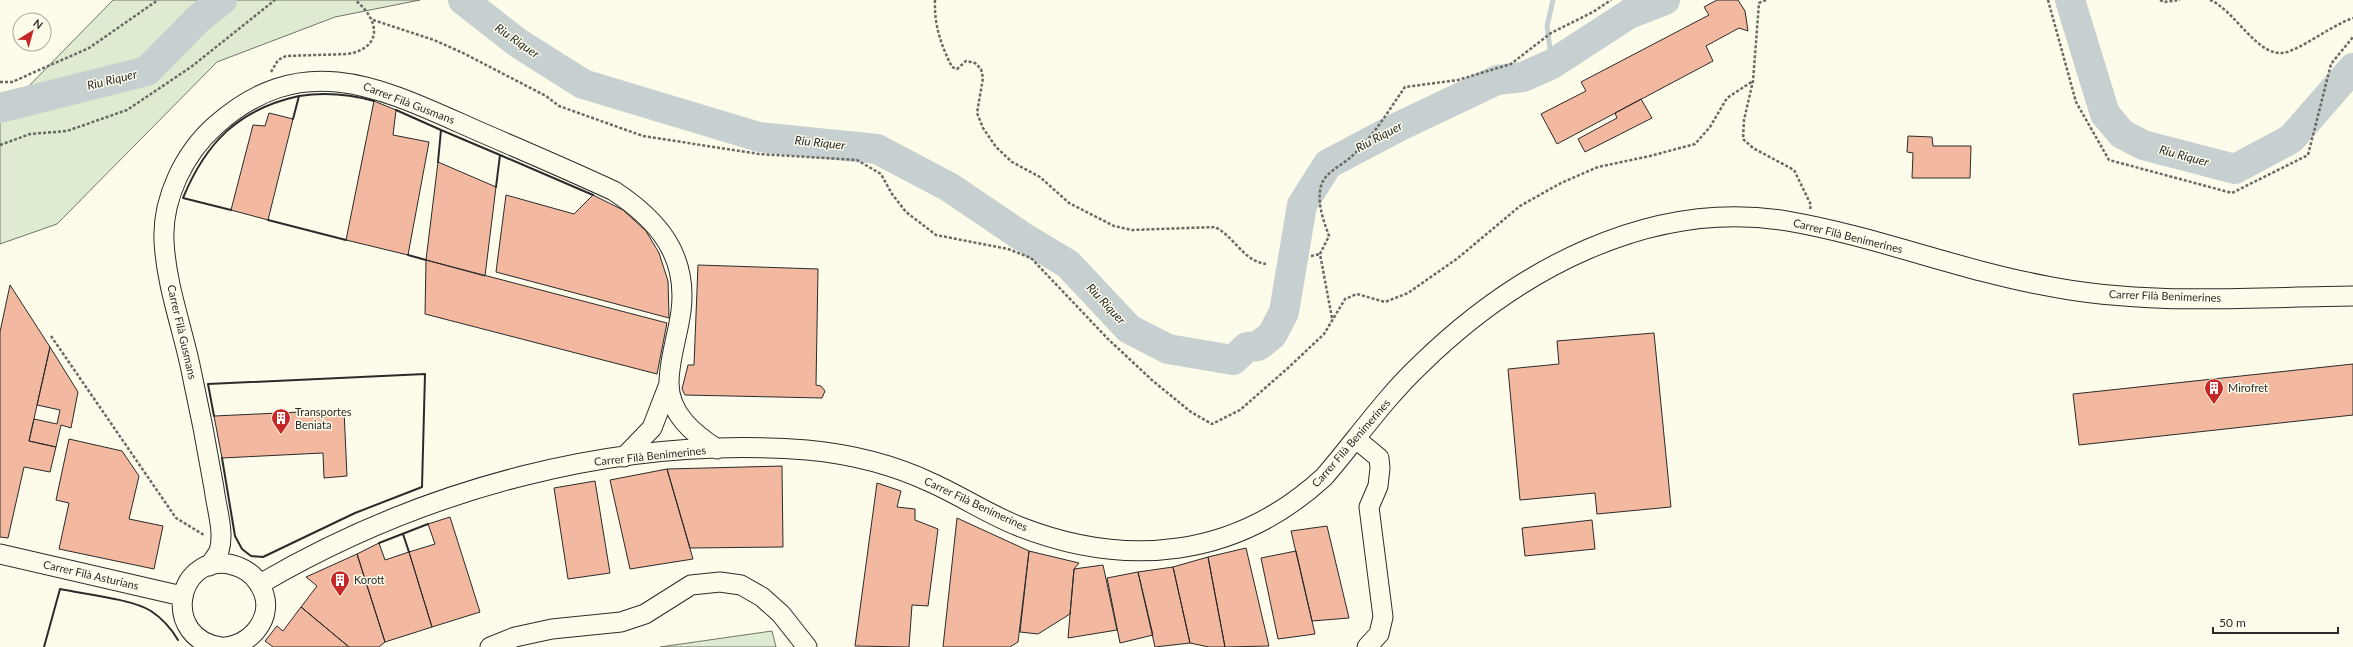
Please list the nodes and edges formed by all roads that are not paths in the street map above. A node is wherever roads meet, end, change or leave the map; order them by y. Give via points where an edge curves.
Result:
1 (2348, 294) edge
2 (669, 384) junction
3 (1356, 439) junction
4 (717, 449) junction
5 (624, 457) junction
6 (0, 554) edge
7 (209, 566) junction
8 (260, 584) junction
9 (182, 596) junction
10 (217, 647) edge
11 (490, 647) edge
12 (807, 647) edge
13 (1367, 647) edge

1 - 3 street, Carrer Filà Benimerines via 2202,298 2126,296 2077,291 1975,270 1842,232 1808,225 1754,218 1708,218 1619,236 1566,259 1512,290 1441,345 1391,396
2 - 4 street, Carrer Filà Gusmans via 677,411 687,426
2 - 5 street via 652,428
2 - 7 street, Carrer Filà Gusmans via 681,310 680,276 664,235 656,223 630,201 586,178 419,105 370,87 353,83 318,81 293,84 270,91 234,110 206,134 194,149 175,183 165,228 165,249 170,279 207,445 219,526 219,551
3 - 4 street, Carrer Filà Benimerines via 1318,483 1270,518 1208,543 1158,550 1106,548 1066,542 1017,525 919,477 863,458 808,450
3 - 13 street via 1378,458 1380,468 1378,486 1369,507 1383,617 1379,634
4 - 5 street, Carrer Filà Benimerines
5 - 8 street, Carrer Filà Benimerines via 515,478 438,501 329,545
6 - 9 street, Carrer Filà Asturians
7 - 8 street via 223,563 237,566 250,573
7 - 9 street via 192,578
8 - 10 street via 266,608 257,632 236,646
9 - 10 street via 183,614 190,632 200,640
11 - 12 street via 515,637 552,629 621,622 645,614 690,585 720,582 741,585 762,597 781,614

